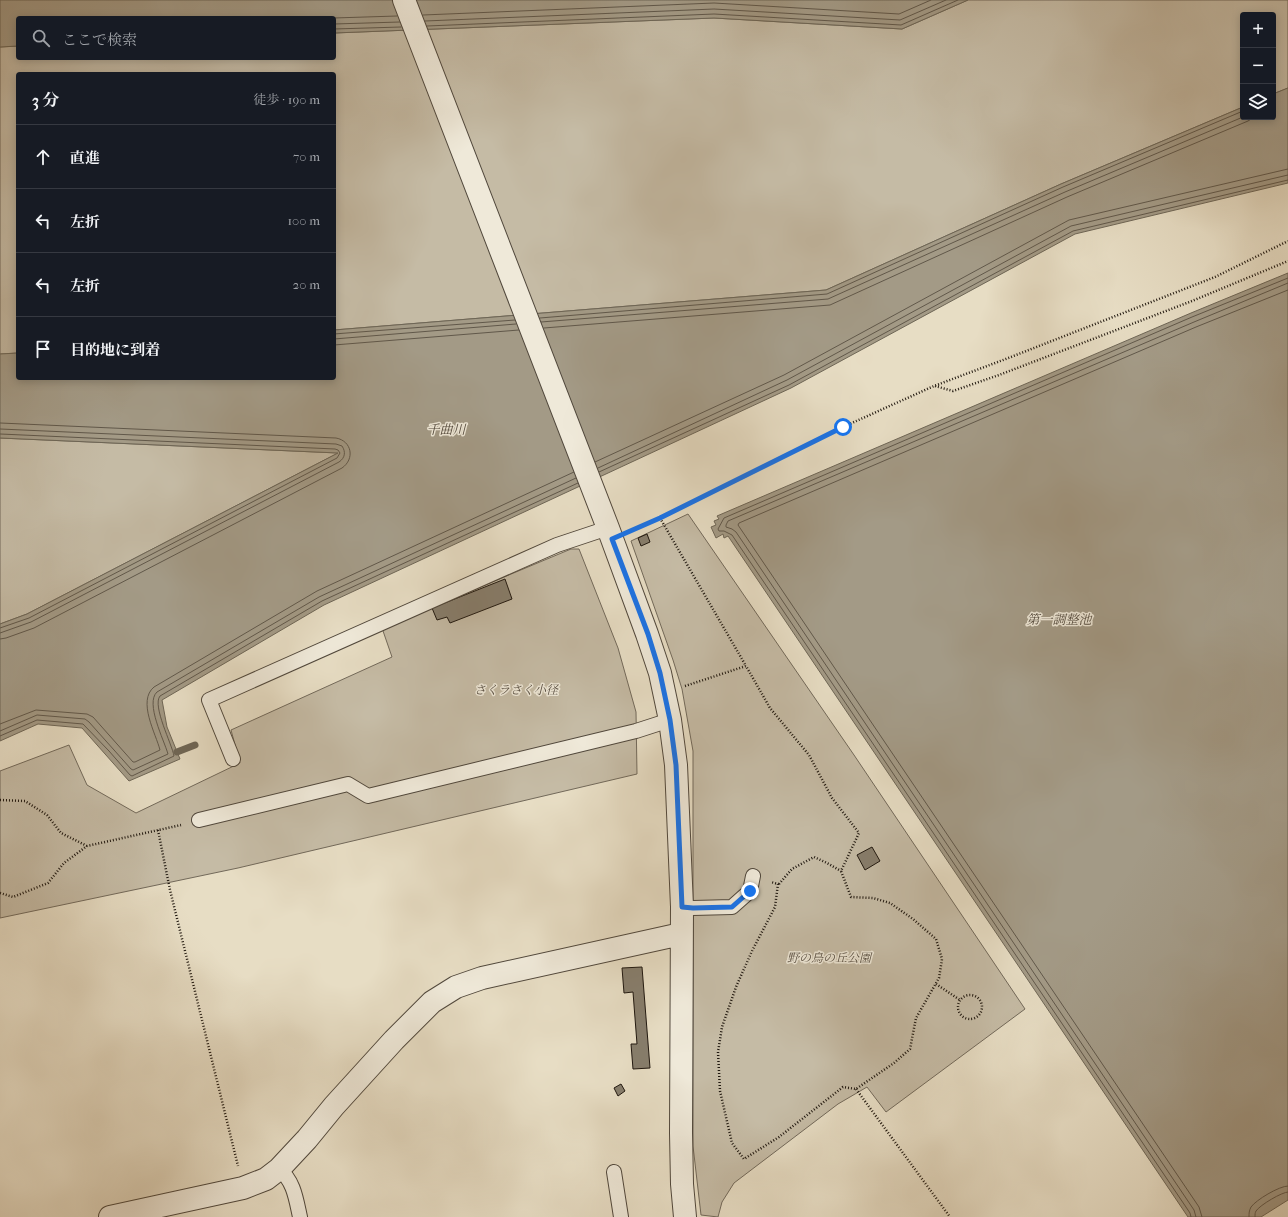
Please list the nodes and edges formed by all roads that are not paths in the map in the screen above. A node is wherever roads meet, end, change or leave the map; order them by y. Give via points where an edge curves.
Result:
1 (404, 0) edge
2 (608, 527) junction
3 (670, 720) junction
4 (233, 759) dead end
5 (199, 820) road end
6 (753, 876) road end
7 (682, 907) junction
8 (681, 934) junction
9 (279, 1169) junction
10 (614, 1172) dead end
11 (110, 1217) edge
12 (300, 1217) edge
13 (621, 1217) edge
14 (685, 1217) edge

1 - 2 street
2 - 3 street via 648,634
2 - 4 lane via 557,545 209,700
3 - 5 lane via 636,731 368,796 348,784
3 - 7 street via 676,765
6 - 7 lane via 750,891 732,907
7 - 8 street
8 - 9 street via 482,978 456,987 432,1002 394,1040
8 - 14 street via 681,1133
9 - 11 street via 266,1179 243,1188
9 - 12 lane via 290,1182
10 - 13 lane

